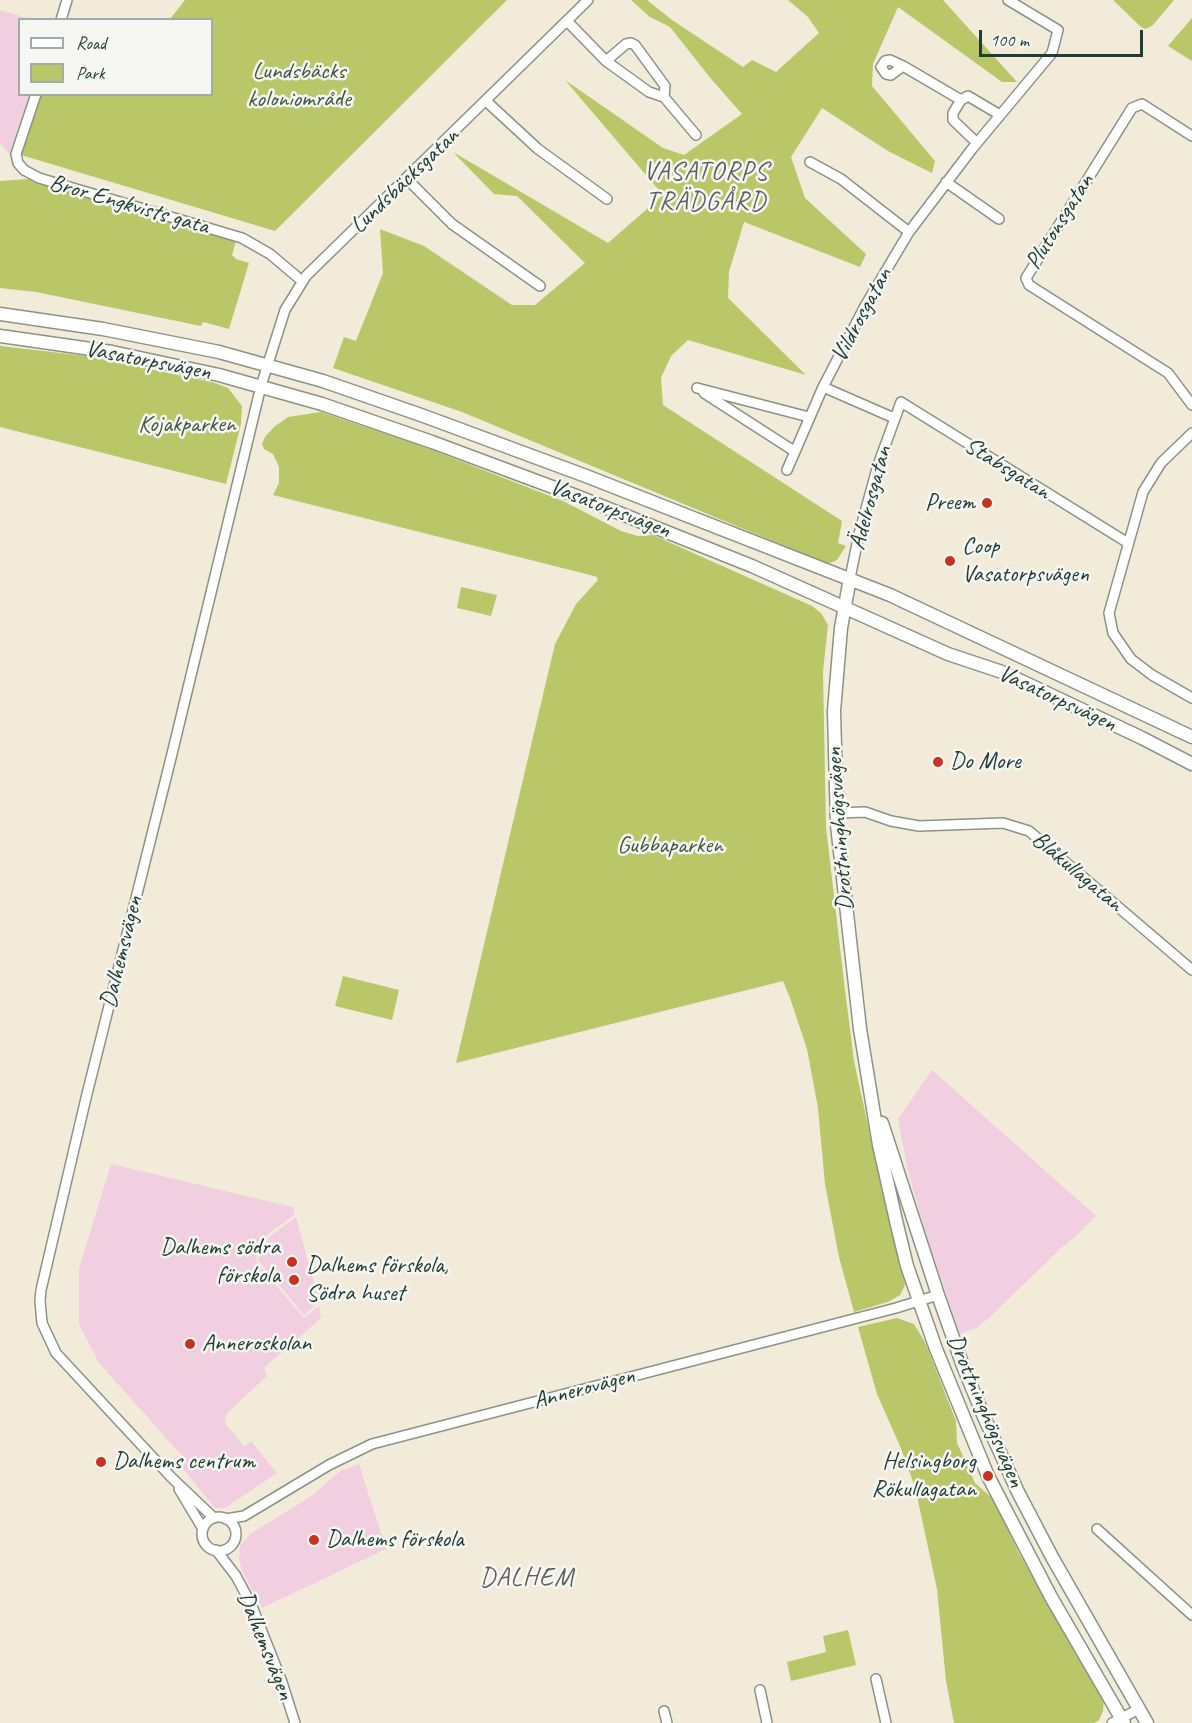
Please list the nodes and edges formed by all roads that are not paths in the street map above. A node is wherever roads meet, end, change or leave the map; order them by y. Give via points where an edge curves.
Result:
1 (67, 0) edge
2 (588, 0) edge
3 (1008, 0) edge
4 (62, 18) edge
5 (567, 21) junction
6 (606, 61) junction
7 (903, 66) dead end
8 (35, 96) edge
9 (664, 97) junction
10 (961, 100) junction
11 (486, 101) junction
12 (1000, 115) junction
13 (696, 135) dead end
14 (1192, 136) edge
15 (977, 143) junction
16 (810, 162) dead end
17 (407, 179) junction
18 (946, 182) junction
19 (608, 199) dead end
20 (999, 219) dead end
21 (909, 232) junction
22 (302, 281) junction
23 (540, 286) dead end
24 (0, 315) edge
25 (0, 336) edge
26 (267, 365) junction
27 (261, 386) junction
28 (823, 387) junction
29 (1192, 405) edge
30 (809, 417) junction
31 (894, 418) junction
32 (1192, 433) edge
33 (794, 451) junction
34 (787, 470) dead end
35 (1128, 543) junction
36 (850, 578) junction
37 (845, 607) junction
38 (1192, 698) edge
39 (1192, 737) edge
40 (1192, 764) edge
41 (837, 813) junction
42 (1192, 970) edge
43 (869, 1079) junction
44 (938, 1295) junction
45 (919, 1302) junction
46 (171, 1477) junction
47 (244, 1516) junction
48 (214, 1518) junction
49 (226, 1519) junction
50 (203, 1529) junction
51 (1097, 1529) dead end
52 (236, 1531) junction
53 (231, 1546) junction
54 (216, 1551) junction
55 (232, 1570) junction
56 (1192, 1615) edge
57 (876, 1679) dead end
58 (760, 1690) dead end
59 (1139, 1708) junction
60 (664, 1711) dead end
61 (1119, 1721) edge
62 (295, 1723) edge
63 (667, 1723) edge
64 (767, 1723) edge
65 (886, 1723) edge
66 (1147, 1723) edge

1 - 4 street
2 - 5 street, Lundsbäcksgatan
3 - 12 street, Vildrosgatan via 1058,30 1048,59
5 - 6 street
5 - 11 street, Lundsbäcksgatan
6 - 9 street via 649,92
6 - 9 street via 626,44 636,45 665,86
7 - 10 street
8 - 22 street, Bror Engkvists gata via 16,154 24,170 39,178 252,242
9 - 13 street
10 - 12 street via 968,96
10 - 15 street via 953,120
11 - 17 street, Lundsbäcksgatan
11 - 19 street via 538,149
12 - 15 street, Vildrosgatan
14 - 29 street, Plutonsgatan via 1142,104 1132,108 1026,278 1029,285 1168,373
15 - 18 street, Vildrosgatan
16 - 21 street via 841,179
17 - 22 street, Lundsbäcksgatan
17 - 23 street via 452,224
18 - 20 street
18 - 21 street, Vildrosgatan
21 - 28 street, Vildrosgatan
22 - 26 street, Lundsbäcksgatan via 285,310
24 - 26 main road, Vasatorpsvägen via 143,336
25 - 27 main road, Vasatorpsvägen via 112,352
26 - 27 street, Lundsbäcksgatan
26 - 36 main road, Vasatorpsvägen via 483,438
27 - 37 main road, Vasatorpsvägen via 385,425 574,495
27 - 46 street, Dalhemsvägen via 40,1301 42,1323 56,1353
28 - 30 street
28 - 31 street, Vildrosgatan
30 - 33 street
30 - 33 street via 696,388
31 - 35 street, Stabsgatan via 901,402
31 - 36 street, Ädelrosgatan
32 - 35 street via 1152,475
33 - 34 street
35 - 38 street via 1109,613 1111,628 1120,646 1137,664
36 - 37 main road, Drottninghögsvägen
36 - 39 main road, Vasatorpsvägen
37 - 40 main road, Vasatorpsvägen via 948,654 1002,672
37 - 41 main road, Drottninghögsvägen via 834,711
41 - 42 street, Blåkullagatan via 865,812 919,826 1003,823 1029,831
41 - 43 main road, Drottninghögsvägen via 854,982
43 - 44 main road, Drottninghögsvägen
43 - 45 main road, Drottninghögsvägen via 879,1145
44 - 45 street, Annerovägen
44 - 59 main road, Drottninghögsvägen via 963,1366 1018,1492
45 - 47 street, Annerovägen via 372,1444 328,1465
45 - 61 main road, Drottninghögsvägen via 960,1412 999,1498
46 - 48 street, Dalhemsvägen
46 - 50 street, Dalhemsvägen
47 - 49 street, Annerovägen
47 - 52 street
48 - 49 street
48 - 50 street
49 - 52 street
50 - 54 street via 206,1545
51 - 56 street
52 - 53 street
53 - 54 street
53 - 55 street, Dalhemsvägen
54 - 55 street, Dalhemsvägen
55 - 62 street, Dalhemsvägen via 251,1604
57 - 65 street
58 - 64 street
59 - 61 street
59 - 66 main road, Drottninghögsvägen
60 - 63 street

